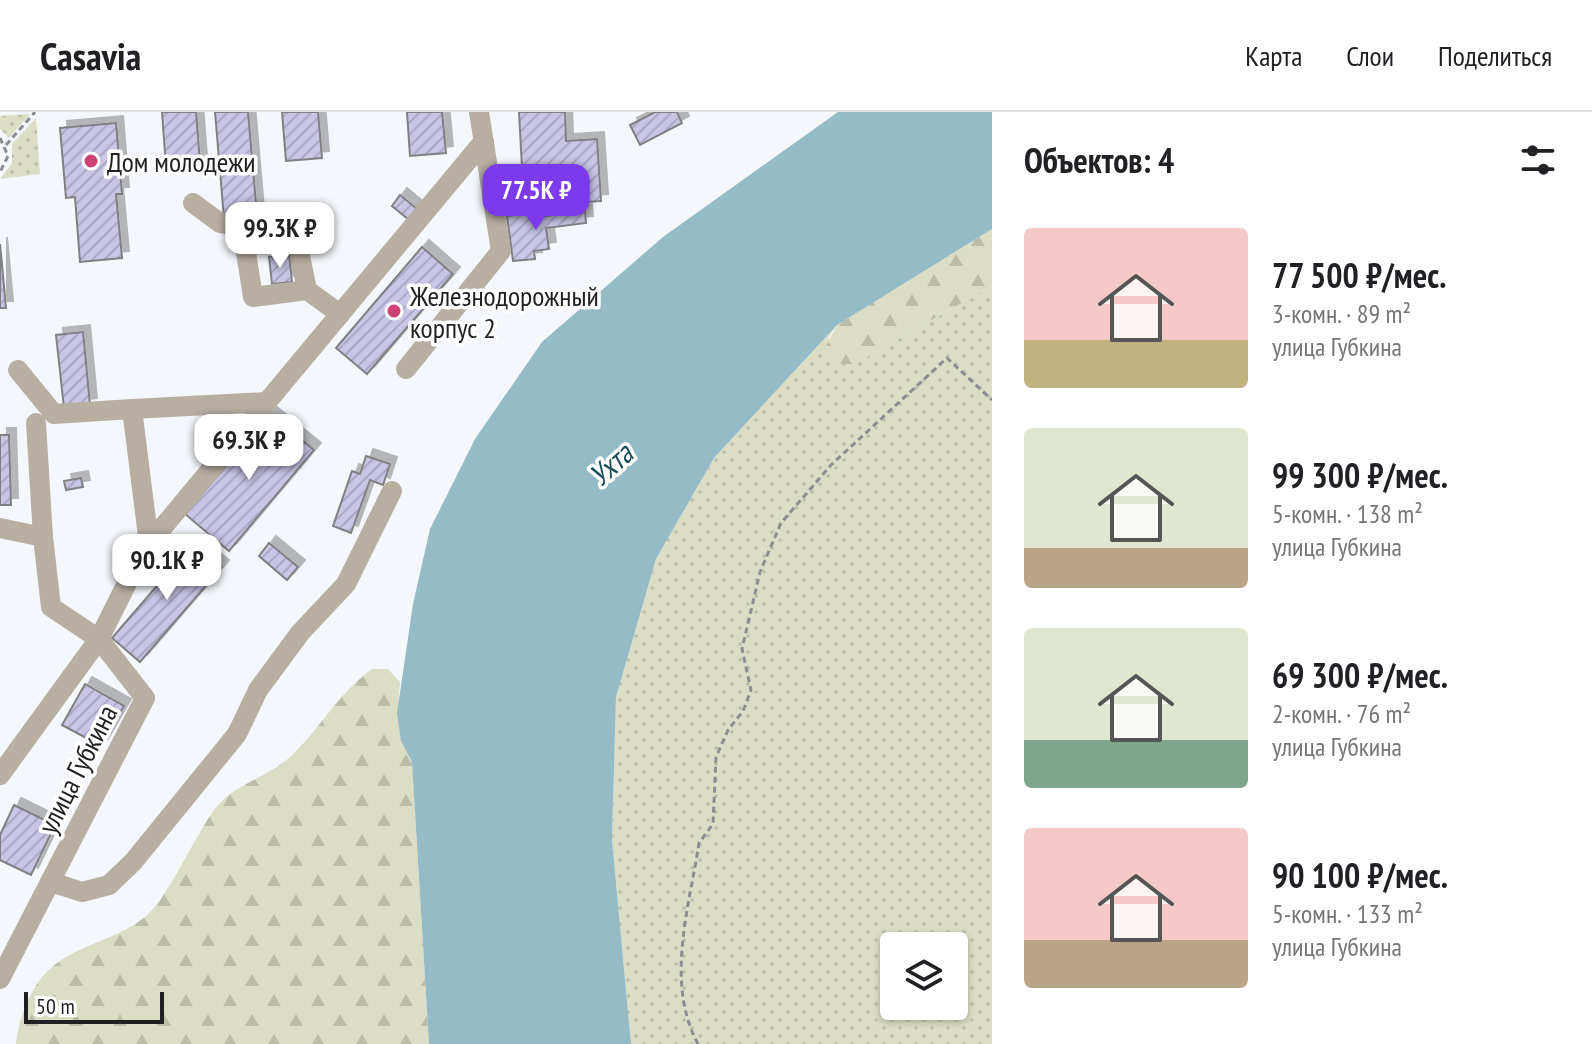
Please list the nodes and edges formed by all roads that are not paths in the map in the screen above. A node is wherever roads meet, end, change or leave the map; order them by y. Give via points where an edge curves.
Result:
1 (479, 112) edge
2 (484, 141) junction
3 (193, 203) dead end
4 (242, 227) junction
5 (307, 290) junction
6 (340, 314) junction
7 (406, 369) dead end
8 (18, 370) dead end
9 (267, 402) junction
10 (132, 409) junction
11 (36, 423) dead end
12 (392, 491) dead end
13 (0, 528) edge
14 (43, 537) junction
15 (149, 544) junction
16 (99, 639) junction
17 (2, 769) edge
18 (51, 882) junction
19 (0, 979) edge

1 - 2 street
2 - 6 street
2 - 7 street via 501,251
3 - 4 street via 220,223
4 - 5 street via 298,246
4 - 5 street via 253,297
5 - 6 street
6 - 9 street
8 - 10 street via 54,414
9 - 10 street
9 - 15 street
10 - 15 street
11 - 14 street
12 - 18 street via 346,584 300,633 258,690 237,734 133,862 109,885 82,892
13 - 14 street
14 - 16 street via 51,607
15 - 16 street
16 - 17 street
16 - 18 street, улица Губкина via 145,698
18 - 19 street, улица Губкина

